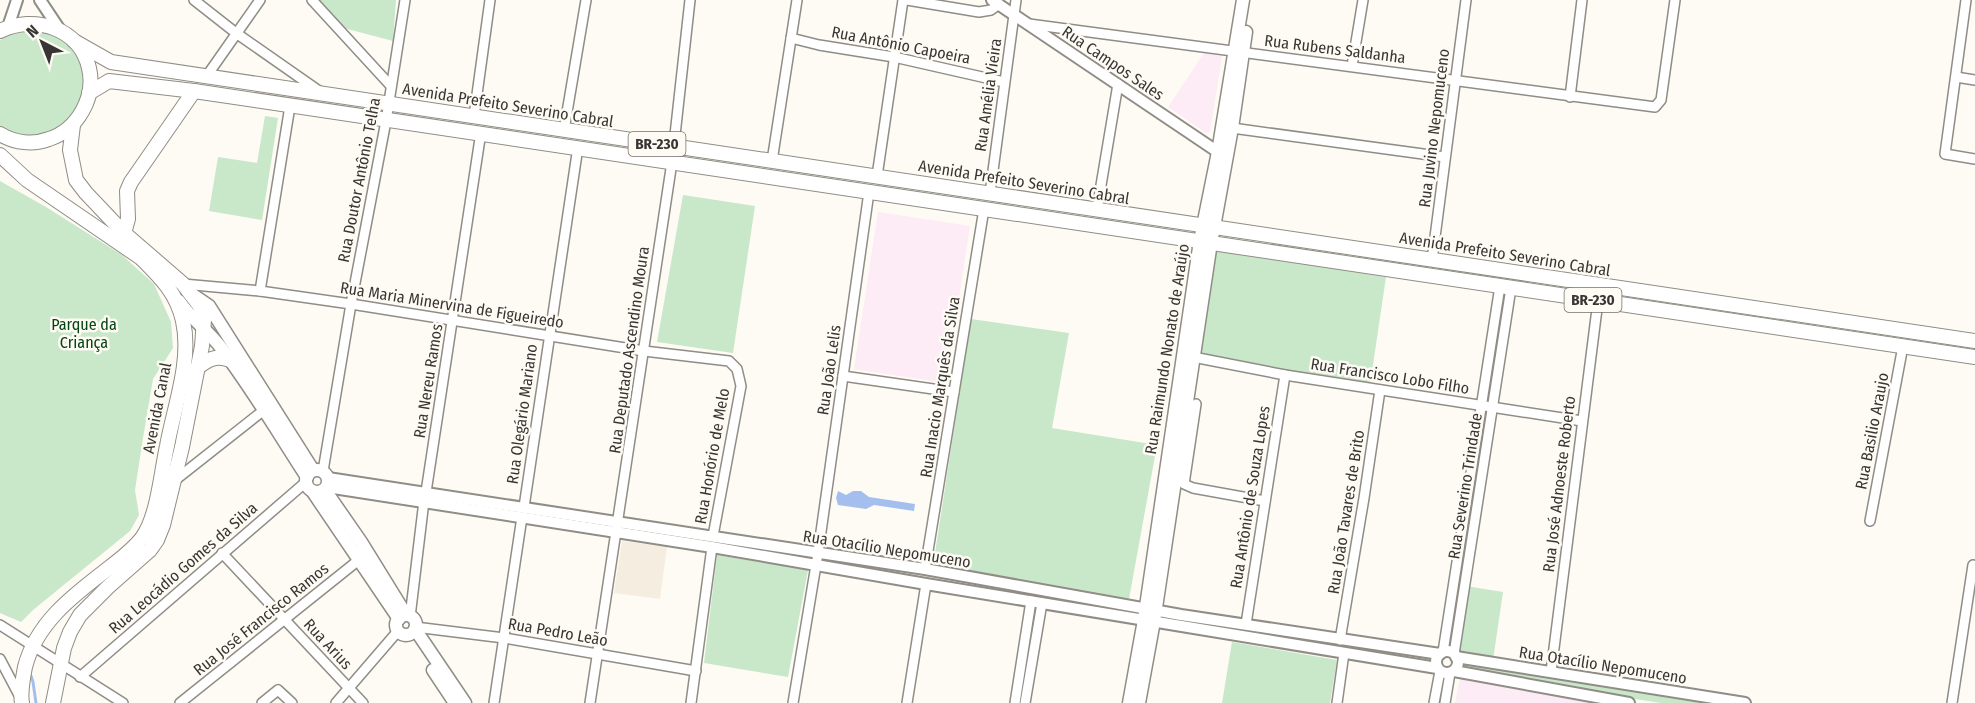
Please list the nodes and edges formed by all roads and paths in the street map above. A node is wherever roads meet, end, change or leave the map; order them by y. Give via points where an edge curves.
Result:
1 (17, 0) edge
2 (40, 0) edge
3 (194, 0) edge
4 (260, 0) edge
5 (312, 0) edge
6 (405, 0) edge
7 (490, 0) edge
8 (586, 0) edge
9 (690, 0) edge
10 (797, 0) edge
11 (905, 0) edge
12 (1016, 0) edge
13 (1243, 0) edge
14 (1250, 0) edge
15 (1363, 0) edge
16 (1466, 0) edge
17 (1582, 0) edge
18 (1675, 0) edge
19 (1966, 0) edge
20 (996, 2) edge
21 (1014, 14) junction
22 (1027, 24) junction
23 (4, 29) edge
24 (60, 30) junction
25 (237, 33) junction
26 (791, 38) junction
27 (74, 41) junction
28 (1239, 52) junction
29 (894, 57) junction
30 (1352, 66) junction
31 (206, 77) junction
32 (1956, 77) junction
33 (1456, 80) junction
34 (1975, 80) edge
35 (1004, 82) junction
36 (1118, 84) junction
37 (391, 86) junction
38 (194, 91) junction
39 (89, 93) junction
40 (324, 94) junction
41 (1570, 97) junction
42 (388, 104) junction
43 (290, 106) junction
44 (474, 116) junction
45 (386, 121) junction
46 (73, 125) junction
47 (1232, 128) junction
48 (564, 130) junction
49 (481, 132) junction
50 (0, 134) edge
51 (578, 147) junction
52 (674, 147) junction
53 (1218, 152) junction
54 (0, 155) edge
55 (1445, 157) junction
56 (1975, 159) edge
57 (772, 161) junction
58 (672, 162) junction
59 (877, 176) junction
60 (869, 192) junction
61 (990, 193) junction
62 (984, 209) junction
63 (1097, 209) junction
64 (1208, 226) junction
65 (124, 233) junction
66 (1205, 242) junction
67 (1432, 260) junction
68 (1505, 287) junction
69 (183, 291) junction
70 (260, 291) junction
71 (1598, 301) junction
72 (351, 304) junction
73 (452, 320) junction
74 (204, 329) junction
75 (549, 336) junction
76 (1975, 341) edge
77 (1903, 346) junction
78 (644, 351) junction
79 (1193, 357) junction
80 (1975, 357) edge
81 (1489, 358) junction
82 (716, 359) joint
83 (1500, 359) junction
84 (230, 360) junction
85 (196, 368) junction
86 (1285, 375) junction
87 (843, 376) junction
88 (1380, 390) junction
89 (954, 392) junction
90 (1196, 404) dead end
91 (1481, 406) junction
92 (1493, 407) junction
93 (264, 410) junction
94 (1582, 421) junction
95 (318, 481) junction
96 (173, 483) junction
97 (425, 497) junction
98 (1261, 500) junction
99 (523, 512) junction
100 (1870, 521) dead end
101 (618, 527) junction
102 (712, 541) junction
103 (222, 553) junction
104 (818, 553) junction
105 (360, 559) junction
106 (1973, 565) dead end
107 (816, 566) junction
108 (925, 569) junction
109 (927, 584) junction
110 (1037, 602) junction
111 (1150, 615) junction
112 (285, 619) junction
113 (49, 620) junction
114 (1246, 624) junction
115 (0, 625) edge
116 (408, 625) junction
117 (70, 632) junction
118 (504, 638) junction
119 (1340, 639) junction
120 (33, 646) junction
121 (1344, 653) junction
122 (597, 654) junction
123 (1448, 654) junction
124 (0, 659) edge
125 (60, 663) junction
126 (696, 671) junction
127 (1445, 671) junction
128 (1551, 672) junction
129 (80, 677) junction
130 (349, 688) junction
131 (21, 700) edge
132 (53, 703) edge
133 (123, 703) edge
134 (180, 703) edge
135 (262, 703) edge
136 (292, 703) edge
137 (336, 703) edge
138 (363, 703) edge
139 (455, 703) edge
140 (465, 703) edge
141 (494, 703) edge
142 (590, 703) edge
143 (691, 703) edge
144 (794, 703) edge
145 (907, 703) edge
146 (1015, 703) edge
147 (1025, 703) edge
148 (1130, 703) edge
149 (1139, 703) edge
150 (1336, 703) edge
151 (1434, 703) edge
152 (1445, 703) edge
153 (1629, 703) edge
154 (1745, 703) edge
155 (1952, 703) edge

1 - 23 street
2 - 24 street
3 - 25 street
4 - 25 street
5 - 37 street
6 - 37 street, Rua Doutor Antônio Telha
7 - 44 street
8 - 48 street
9 - 52 street, Rua Deputado Ascendino Moura
10 - 26 street
11 - 20 street via 979,12 991,10
11 - 29 street
12 - 21 street, Rua Amélia Vieira
13 - 28 main road, Rua Raimundo Nonato de Araújo
14 - 28 main road, Rua Raimundo Nonato de Araújo
15 - 30 street
16 - 33 street, Rua Juvino Nepomuceno
17 - 41 street
18 - 41 street, Rua Rubens Saldanha via 1661,100 1655,107
19 - 32 street
20 - 21 street, Rua Campos Sales
21 - 22 street, Rua Campos Sales
21 - 35 street, Rua Amélia Vieira
22 - 28 street, Rua Rubens Saldanha
22 - 36 street, Rua Campos Sales
23 - 24 main road via 29,23
24 - 27 main road, Avenida Prefeito Severino Cabral
25 - 31 street
25 - 40 street
26 - 29 street, Rua Antônio Capoeira
26 - 57 street
27 - 31 main road, Avenida Prefeito Severino Cabral / BR-230 via 111,63
27 - 39 main road via 89,68
28 - 30 street, Rua Rubens Saldanha
28 - 47 main road, Rua Raimundo Nonato de Araújo
28 - 53 main road, Rua Raimundo Nonato de Araújo
29 - 35 street, Rua Antônio Capoeira
29 - 59 street
30 - 33 street, Rua Rubens Saldanha
31 - 40 main road, Avenida Prefeito Severino Cabral / BR-230
32 - 34 street
32 - 56 street via 1945,154
33 - 41 street, Rua Rubens Saldanha
33 - 55 street, Rua Juvino Nepomuceno
35 - 61 street, Rua Amélia Vieira
36 - 53 street, Rua Campos Sales
36 - 63 street
37 - 42 street, Rua Doutor Antônio Telha
38 - 39 main road, Avenida Prefeito Severino Cabral / BR-230 via 109,81
38 - 43 main road, Avenida Prefeito Severino Cabral / BR-230
38 - 65 main road via 131,182
39 - 46 main road
40 - 42 main road, Avenida Prefeito Severino Cabral / BR-230
42 - 44 main road, Avenida Prefeito Severino Cabral / BR-230
42 - 45 street, Rua Doutor Antônio Telha
43 - 45 main road, Avenida Prefeito Severino Cabral / BR-230
43 - 70 street
44 - 48 main road, Avenida Prefeito Severino Cabral / BR-230
45 - 49 main road, Avenida Prefeito Severino Cabral / BR-230
45 - 72 street, Rua Doutor Antônio Telha
46 - 50 main road via 56,137 36,142 15,141
46 - 65 main road, Avenida Canal via 70,150 76,180
47 - 55 street
47 - 64 main road, Rua Raimundo Nonato de Araújo
48 - 52 main road, Avenida Prefeito Severino Cabral / BR-230
49 - 51 main road, Avenida Prefeito Severino Cabral / BR-230
49 - 73 street, Rua Nereu Ramos
51 - 58 main road, Avenida Prefeito Severino Cabral / BR-230
51 - 75 street, Rua Olegário Mariano
52 - 57 main road, Avenida Prefeito Severino Cabral / BR-230
52 - 58 street, Rua Deputado Ascendino Moura
53 - 64 main road, Rua Raimundo Nonato de Araújo
54 - 69 main road, Avenida Canal via 50,197
55 - 67 street, Rua Juvino Nepomuceno
57 - 59 main road, Avenida Prefeito Severino Cabral / BR-230
58 - 60 main road, Avenida Prefeito Severino Cabral / BR-230
58 - 78 street, Rua Deputado Ascendino Moura
59 - 61 main road, Avenida Prefeito Severino Cabral / BR-230
60 - 62 main road, Avenida Prefeito Severino Cabral / BR-230
60 - 87 street, Rua João Lelis
61 - 63 main road, Avenida Prefeito Severino Cabral / BR-230
62 - 66 main road, Avenida Prefeito Severino Cabral / BR-230
62 - 89 street, Rua Inacio Marquês da Silva
63 - 64 main road, Avenida Prefeito Severino Cabral / BR-230
64 - 66 main road, Rua Raimundo Nonato de Araújo
64 - 67 main road, Avenida Prefeito Severino Cabral / BR-230
65 - 69 main road, Avenida Canal
66 - 68 main road, Avenida Prefeito Severino Cabral / BR-230
66 - 79 main road, Rua Raimundo Nonato de Araújo
66 - 111 main road, Rua Raimundo Nonato de Araújo
67 - 76 main road, Avenida Prefeito Severino Cabral / BR-230
68 - 71 main road, Avenida Prefeito Severino Cabral / BR-230
68 - 81 street, Rua Severino Trindade
68 - 83 street, Rua Severino Trindade
69 - 70 street, Rua Maria Minervina de Figueiredo
69 - 74 main road, Avenida Canal via 203,314
69 - 95 main road via 208,306
69 - 113 main road, Avenida Canal via 184,361 151,521 136,545
70 - 72 street, Rua Maria Minervina de Figueiredo
71 - 77 main road, Avenida Prefeito Severino Cabral / BR-230
71 - 94 street, Rua José Adnoeste Roberto
72 - 73 street, Rua Maria Minervina de Figueiredo
72 - 95 street, Rua Doutor Antônio Telha
73 - 75 street, Rua Maria Minervina de Figueiredo
73 - 97 street, Rua Nereu Ramos
74 - 84 main road
74 - 85 main road, Avenida Canal
75 - 78 street, Rua Maria Minervina de Figueiredo
75 - 99 street, Rua Olegário Mariano
77 - 80 main road, Avenida Prefeito Severino Cabral / BR-230
77 - 100 street, Rua Basilio Araujo
78 - 82 street, Rua Maria Minervina de Figueiredo
78 - 101 street, Rua Deputado Ascendino Moura
79 - 86 street, Rua Francisco Lobo Filho
79 - 111 main road, Rua Raimundo Nonato de Araújo
81 - 83 street
81 - 91 street, Rua Severino Trindade
82 - 102 street, Rua Honório de Melo via 733,364 741,386
83 - 92 street, Rua Severino Trindade
84 - 85 main road via 213,357
84 - 93 main road
85 - 96 main road, Avenida Canal
86 - 88 street, Rua Francisco Lobo Filho
86 - 98 street, Rua Antônio de Souza Lopes
87 - 89 street
87 - 104 street, Rua João Lelis
88 - 91 street, Rua Francisco Lobo Filho
88 - 119 street, Rua João Tavares de Brito
89 - 108 street, Rua Inacio Marquês da Silva
90 - 98 street via 1184,484
91 - 92 street, Rua Francisco Lobo Filho
91 - 123 street, Rua Severino Trindade
92 - 94 street, Rua Francisco Lobo Filho
92 - 123 street, Rua Severino Trindade
93 - 95 main road
93 - 96 street
94 - 128 street, Rua José Adnoeste Roberto
95 - 97 street, Rua Otacílio Nepomuceno
95 - 103 street, Rua Leocádio Gomes da Silva
95 - 105 main road
95 - 116 main road via 361,542
96 - 117 main road, Avenida Canal via 157,540 90,603
97 - 99 street, Rua Otacílio Nepomuceno
97 - 116 street, Rua Nereu Ramos
98 - 114 street, Rua Antônio de Souza Lopes
99 - 101 street, Rua Otacílio Nepomuceno
99 - 118 street, Rua Olegário Mariano
101 - 102 street, Rua Otacílio Nepomuceno
101 - 122 street, Rua Deputado Ascendino Moura
102 - 104 street, Rua Otacílio Nepomuceno
102 - 107 street, Rua Otacílio Nepomuceno
102 - 126 street, Rua Honório de Melo
103 - 112 street, Rua Arius
103 - 129 street, Rua Leocádio Gomes da Silva
104 - 107 street, Rua João Lelis
104 - 108 street, Rua Otacílio Nepomuceno
105 - 112 street, Rua José Francisco Ramos
105 - 116 main road
106 - 155 street
107 - 109 street, Rua Otacílio Nepomuceno
107 - 144 street
108 - 111 street, Rua Otacílio Nepomuceno
109 - 110 street, Rua Otacílio Nepomuceno
109 - 145 street
110 - 111 street, Rua Otacílio Nepomuceno
110 - 146 street
110 - 147 street
111 - 114 street, Rua Otacílio Nepomuceno
111 - 121 street, Rua Otacílio Nepomuceno
111 - 148 main road, Rua Raimundo Nonato de Araújo
111 - 149 main road, Rua Raimundo Nonato de Araújo
112 - 130 street, Rua Arius
112 - 134 street, Rua José Francisco Ramos
113 - 117 main road
113 - 120 main road, Avenida Canal
114 - 119 street, Rua Otacílio Nepomuceno
115 - 120 street
116 - 118 street, Rua Pedro Leão
116 - 130 street
116 - 139 main road
116 - 140 main road
117 - 125 main road, Avenida Canal
118 - 122 street, Rua Pedro Leão
118 - 141 street, Rua Olegário Mariano
119 - 123 street, Rua Otacílio Nepomuceno
120 - 125 street
120 - 131 main road, Avenida Canal via 23,675
121 - 127 street, Rua Otacílio Nepomuceno
121 - 150 street
122 - 126 street, Rua Pedro Leão
122 - 142 street, Rua Deputado Ascendino Moura
123 - 127 street via 1436,659
123 - 127 street via 1457,666
123 - 128 street, Rua Otacílio Nepomuceno
124 - 131 street
125 - 129 street
125 - 132 main road, Avenida Canal
126 - 143 street, Rua Honório de Melo
127 - 151 street
127 - 152 street
127 - 153 street, Rua Otacílio Nepomuceno
128 - 154 street, Rua Otacílio Nepomuceno
129 - 133 street
130 - 137 street
130 - 138 street, Rua Arius
135 - 136 street via 278,690

